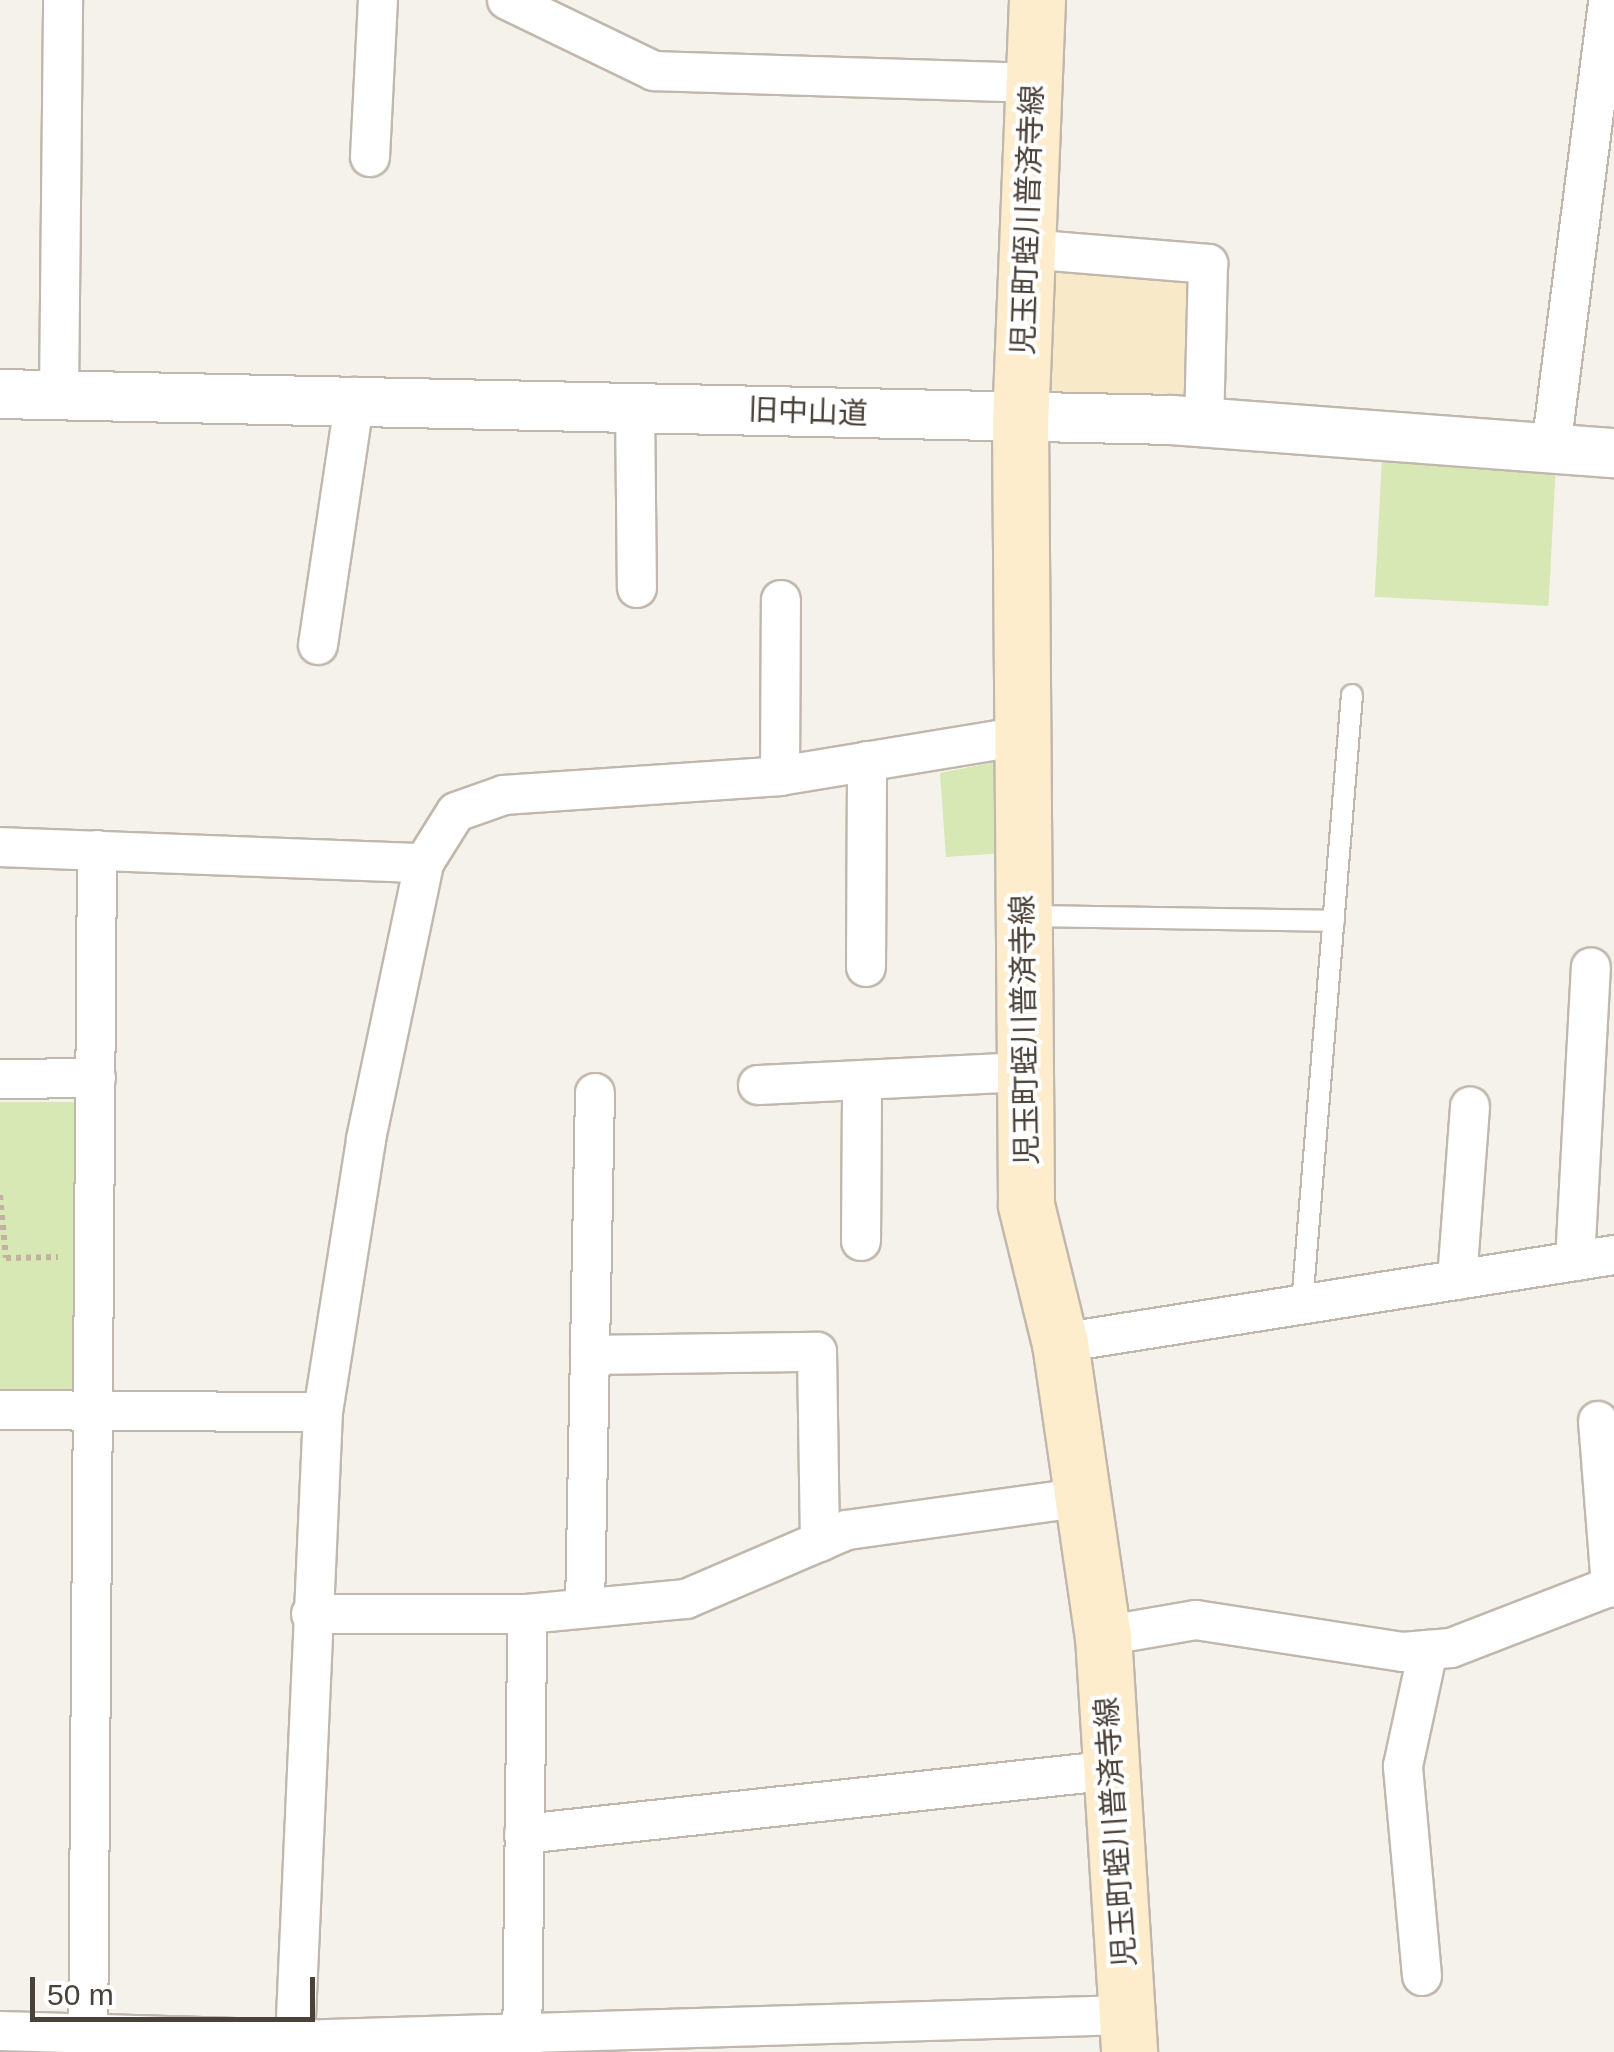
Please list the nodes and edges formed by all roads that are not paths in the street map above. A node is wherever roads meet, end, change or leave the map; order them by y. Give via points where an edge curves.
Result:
1 (63, 0) edge
2 (378, 0) edge
3 (507, 0) edge
4 (1038, 0) edge
5 (1608, 0) edge
6 (1032, 84) junction
7 (370, 157) dead end
8 (1026, 249) junction
9 (0, 394) edge
10 (59, 394) junction
11 (356, 397) junction
12 (635, 406) junction
13 (1020, 421) junction
14 (1204, 423) junction
15 (1551, 448) junction
16 (1614, 453) edge
17 (638, 588) dead end
18 (781, 600) dead end
19 (318, 644) dead end
20 (1352, 695) dead end
21 (1022, 736) junction
22 (867, 761) junction
23 (780, 776) junction
24 (0, 846) edge
25 (97, 850) junction
26 (424, 863) junction
27 (1024, 916) junction
28 (1334, 922) junction
29 (866, 967) dead end
30 (1590, 967) dead end
31 (1025, 1072) junction
32 (96, 1078) junction
33 (0, 1079) edge
34 (862, 1080) junction
35 (758, 1084) dead end
36 (595, 1092) dead end
37 (1470, 1106) dead end
38 (861, 1240) dead end
39 (1614, 1255) edge
40 (1575, 1261) junction
41 (1457, 1280) junction
42 (1302, 1304) junction
43 (1060, 1342) junction
44 (590, 1355) junction
45 (0, 1410) edge
46 (94, 1410) junction
47 (322, 1412) junction
48 (1598, 1421) dead end
49 (1086, 1496) junction
50 (820, 1542) junction
51 (1612, 1586) edge
52 (585, 1608) junction
53 (311, 1614) junction
54 (527, 1614) junction
55 (1103, 1636) junction
56 (1428, 1650) junction
57 (1114, 1770) junction
58 (524, 1834) junction
59 (1422, 1976) dead end
60 (0, 2031) edge
61 (1128, 2033) edge
62 (787, 2039) edge
63 (89, 2042) edge
64 (522, 2044) edge
65 (294, 2046) edge

1 - 10 street
2 - 7 street
3 - 6 street via 654,71
4 - 6 main road, 児玉町蛭川普済寺線
5 - 15 street
6 - 8 main road, 児玉町蛭川普済寺線
8 - 13 main road, 児玉町蛭川普済寺線
8 - 14 street via 1208,264
9 - 10 street, 旧中山道
10 - 11 street, 旧中山道
11 - 12 street, 旧中山道
11 - 19 street
12 - 13 street, 旧中山道
12 - 17 street
13 - 14 street, 旧中山道
13 - 21 main road, 児玉町蛭川普済寺線
14 - 15 street, 旧中山道
15 - 16 street, 旧中山道
18 - 23 street
20 - 28 lane
21 - 22 street
21 - 27 main road, 児玉町蛭川普済寺線
22 - 23 street
22 - 29 street
23 - 26 street via 504,795 456,812
24 - 25 street
25 - 26 street
25 - 32 street
26 - 47 street via 366,1139
27 - 28 lane
27 - 31 main road, 児玉町蛭川普済寺線
28 - 42 lane
30 - 40 street
31 - 34 street
31 - 43 main road, 児玉町蛭川普済寺線 via 1026,1205
32 - 33 street
32 - 46 street
34 - 35 street
34 - 38 street
36 - 44 street
37 - 41 street
39 - 40 street
40 - 41 street
41 - 42 street
42 - 43 street
43 - 49 main road, 児玉町蛭川普済寺線
44 - 50 street via 818,1352
44 - 52 street
45 - 46 street
46 - 47 street
46 - 63 street
47 - 53 street
48 - 51 street
49 - 50 street via 847,1530
49 - 55 main road, 児玉町蛭川普済寺線
50 - 52 street via 686,1599
51 - 56 street
52 - 54 street
53 - 54 street
53 - 65 street
54 - 58 street
55 - 56 street via 1196,1620
55 - 57 main road, 児玉町蛭川普済寺線
56 - 59 street via 1403,1766
57 - 58 street
57 - 61 main road, 児玉町蛭川普済寺線
58 - 64 street
60 - 63 street
61 - 62 street
62 - 64 street
63 - 65 street
64 - 65 street

